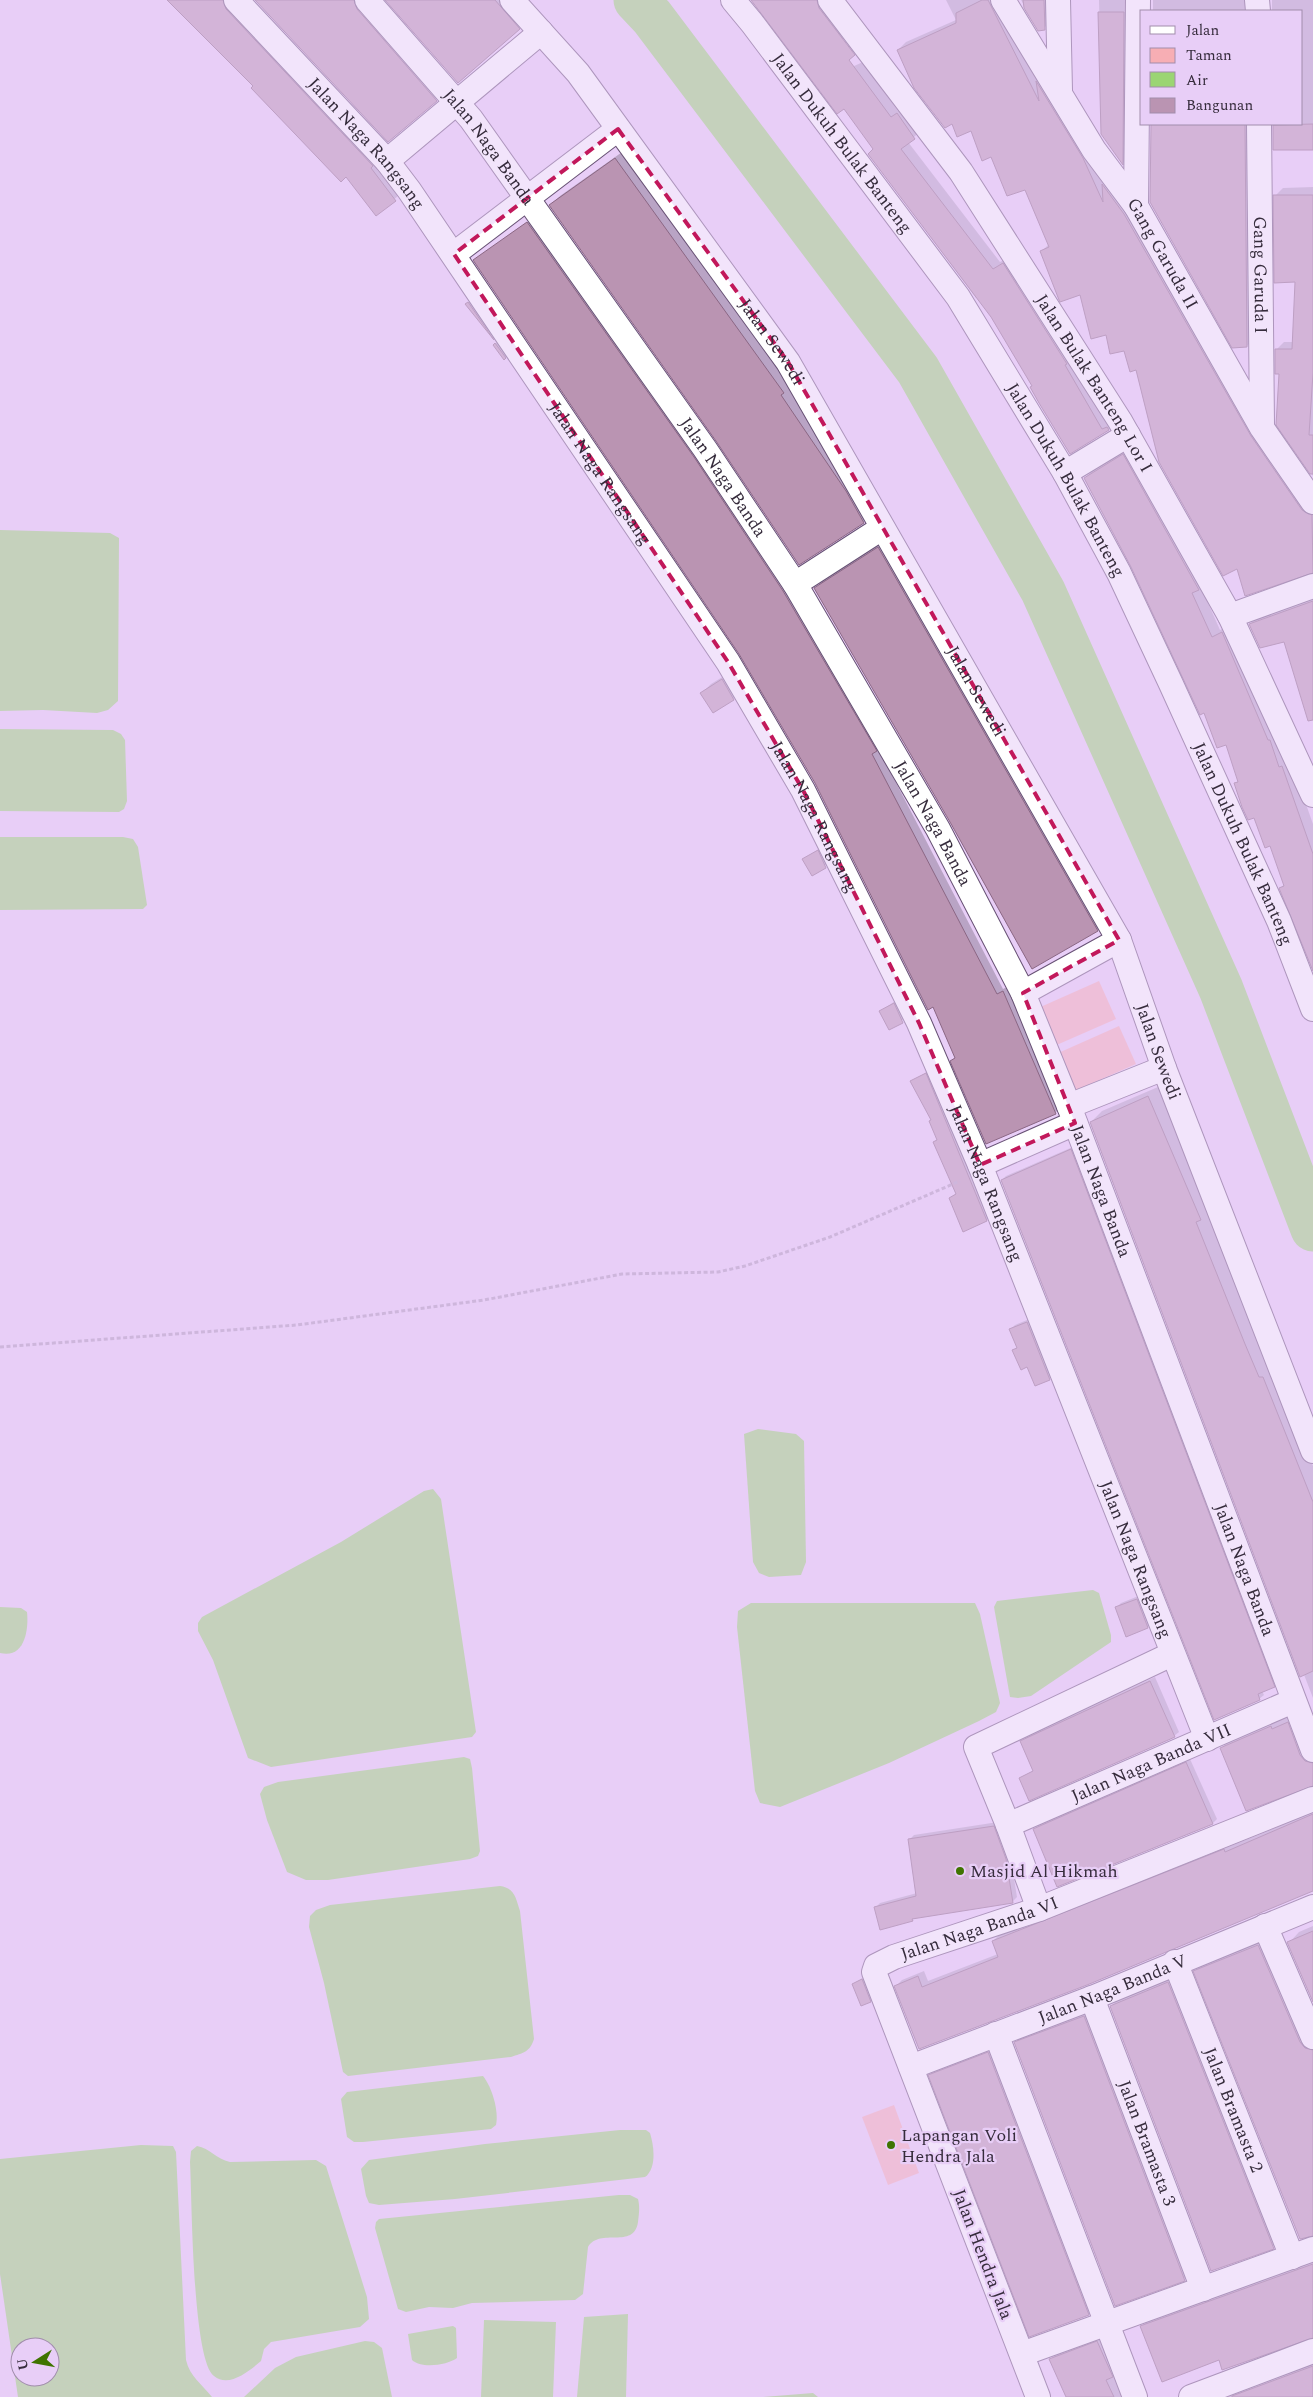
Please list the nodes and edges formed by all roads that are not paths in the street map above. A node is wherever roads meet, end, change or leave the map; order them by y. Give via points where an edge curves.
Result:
1 (236, 0) edge
2 (367, 0) edge
3 (512, 0) edge
4 (733, 0) edge
5 (830, 0) edge
6 (1003, 0) edge
7 (1058, 0) edge
8 (1138, 0) edge
9 (541, 32) junction
10 (1060, 92) junction
11 (457, 100) junction
12 (1259, 125) edge
13 (618, 129) junction
14 (387, 161) junction
15 (529, 199) junction
16 (1136, 206) junction
17 (454, 254) junction
18 (1262, 428) junction
19 (1128, 435) junction
20 (1065, 473) junction
21 (1313, 502) edge
22 (882, 528) junction
23 (795, 584) junction
24 (1313, 586) edge
25 (1230, 616) junction
26 (1313, 795) edge
27 (1119, 940) junction
28 (1023, 993) junction
29 (1313, 1009) edge
30 (1164, 1068) junction
31 (1072, 1114) junction
32 (980, 1165) junction
33 (1313, 1452) edge
34 (1172, 1654) junction
35 (1293, 1701) junction
36 (1207, 1739) junction
37 (1313, 1750) edge
38 (1313, 1799) edge
39 (1008, 1825) junction
40 (1313, 1907) edge
41 (1038, 1909) junction
42 (1265, 1926) junction
43 (1175, 1962) junction
44 (874, 1972) joint
45 (1092, 1998) junction
46 (996, 2034) junction
47 (1313, 2037) edge
48 (911, 2067) junction
49 (1303, 2253) edge
50 (1203, 2289) junction
51 (1108, 2323) junction
52 (1313, 2351) edge
53 (1022, 2354) junction
54 (1216, 2393) edge
55 (1038, 2397) edge
56 (1135, 2397) edge
57 (1191, 2397) edge

1 - 14 street, Jalan Naga Rangsang
2 - 11 street, Jalan Naga Banda
3 - 9 street, Jalan Sewedi
4 - 20 street, Jalan Dukuh Bulak Banteng via 958,297
5 - 19 street, Jalan Bulak Banteng Lor I via 961,172
6 - 10 street
7 - 10 street
8 - 16 street, Gang Garuda II
9 - 11 street
9 - 13 street, Jalan Sewedi via 578,73
10 - 16 street via 1094,150
11 - 14 street
11 - 15 street, Jalan Naga Banda
12 - 18 street, Gang Garuda I
13 - 15 street
13 - 22 street, Jalan Sewedi via 788,362
14 - 17 street, Jalan Naga Rangsang
15 - 17 street
15 - 23 street, Jalan Naga Banda via 705,449
16 - 18 street, Gang Garuda II
17 - 32 street, Jalan Naga Rangsang via 728,662 802,790 918,1023
18 - 21 street, Gang Garuda II
19 - 20 street
19 - 25 street, Jalan Bulak Banteng Lor I
20 - 29 street, Jalan Dukuh Bulak Banteng via 1119,573 1171,684 1279,921
22 - 23 street
22 - 27 street, Jalan Sewedi
23 - 28 street, Jalan Naga Banda via 938,829
24 - 25 street
25 - 26 street, Jalan Bulak Banteng Lor I
27 - 28 street
27 - 30 street, Jalan Sewedi
28 - 31 street, Jalan Naga Banda
30 - 31 street
30 - 33 street, Jalan Sewedi
31 - 32 street
31 - 35 street, Jalan Naga Banda
32 - 34 street, Jalan Naga Rangsang
34 - 36 street, Jalan Naga Rangsang
34 - 39 street via 976,1747
35 - 36 street, Jalan Naga Banda VII
35 - 37 street, Jalan Naga Banda
36 - 39 street, Jalan Naga Banda VII
38 - 41 street, Jalan Naga Banda VI
39 - 41 street
40 - 42 street, Jalan Naga Banda V
41 - 44 street, Jalan Naga Banda VI via 894,1958 876,1966
42 - 43 street, Jalan Naga Banda V
42 - 47 street
43 - 45 street, Jalan Naga Banda V
43 - 49 street, Jalan Bramasta 2
44 - 48 street, Jalan Hendra Jala
45 - 46 street, Jalan Naga Banda V
45 - 50 street, Jalan Bramasta 3
46 - 48 street, Jalan Naga Banda V
46 - 51 street
48 - 53 street, Jalan Hendra Jala
49 - 50 street
50 - 51 street
51 - 53 street
51 - 56 street
52 - 54 street
53 - 55 street, Jalan Hendra Jala
54 - 57 street

